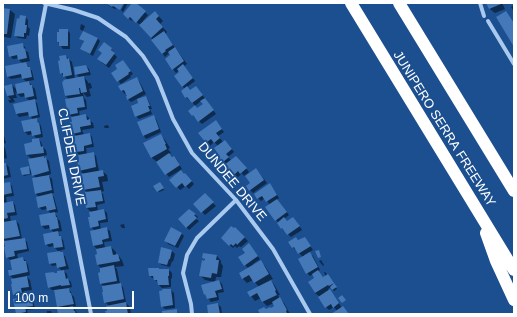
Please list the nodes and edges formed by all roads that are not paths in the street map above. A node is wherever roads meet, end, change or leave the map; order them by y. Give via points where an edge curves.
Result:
1 (45, 3) edge
2 (351, 3) edge
3 (399, 3) edge
4 (480, 3) edge
5 (484, 16) dead end
6 (488, 21) dead end
7 (514, 64) edge
8 (514, 191) edge
9 (236, 200) junction
10 (477, 209) junction
11 (514, 270) edge
12 (514, 300) edge
13 (91, 314) edge
14 (192, 314) edge
15 (310, 314) edge

1 - 9 street, DUNDEE DRIVE via 98,18 126,37 143,56 157,78 173,119 192,153
1 - 13 street, CLIFDEN DRIVE via 40,34 41,56
2 - 10 highway, JUNIPERO SERRA FREEWAY
3 - 8 highway, JUNIPERO SERRA FREEWAY
4 - 5 street
6 - 7 street
9 - 14 street via 198,238 187,255 183,272
9 - 15 street, DUNDEE DRIVE via 273,249
10 - 11 highway, JUNIPERO SERRA FREEWAY
10 - 12 highway

